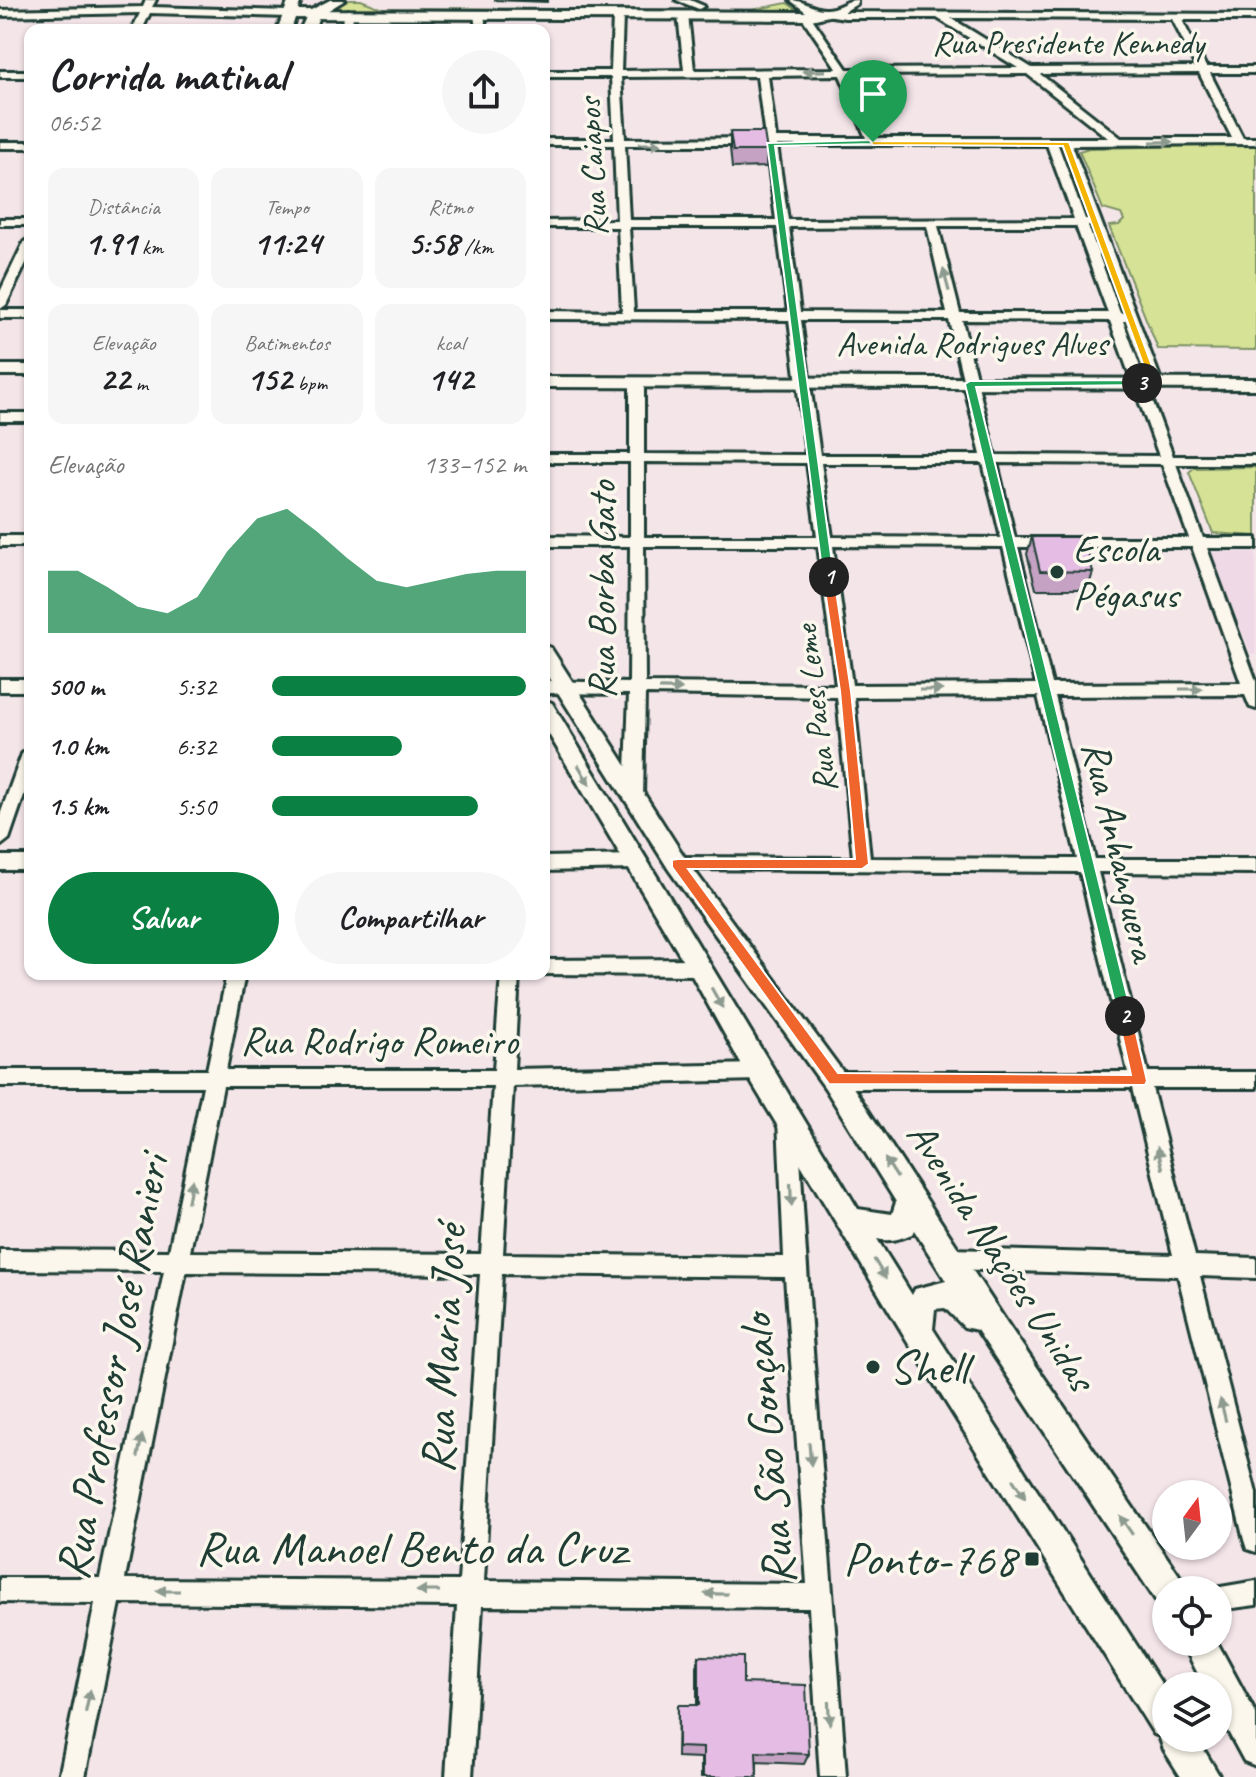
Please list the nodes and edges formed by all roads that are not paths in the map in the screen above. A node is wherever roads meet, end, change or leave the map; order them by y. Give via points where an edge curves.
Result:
1 (7, 0) edge
2 (295, 0) edge
3 (301, 0) edge
4 (339, 0) edge
5 (372, 0) edge
6 (681, 0) edge
7 (796, 0) edge
8 (851, 0) edge
9 (985, 0) edge
10 (774, 1) edge
11 (149, 5) edge
12 (699, 6) junction
13 (0, 12) edge
14 (822, 12) junction
15 (348, 13) junction
16 (288, 14) junction
17 (314, 14) junction
18 (479, 14) junction
19 (1250, 14) edge
20 (683, 15) junction
21 (618, 16) junction
22 (806, 16) junction
23 (940, 16) junction
24 (991, 16) junction
25 (1176, 18) junction
26 (140, 24) edge
27 (286, 24) edge
28 (310, 24) edge
29 (347, 24) edge
30 (480, 24) edge
31 (1028, 70) junction
32 (1204, 70) junction
33 (1256, 70) edge
34 (843, 71) junction
35 (689, 72) junction
36 (762, 72) junction
37 (0, 74) edge
38 (24, 74) edge
39 (550, 74) edge
40 (616, 75) junction
41 (1256, 141) edge
42 (550, 142) edge
43 (873, 142) junction
44 (1240, 142) junction
45 (771, 143) junction
46 (1052, 143) junction
47 (1066, 143) junction
48 (1121, 143) junction
49 (621, 144) junction
50 (0, 145) edge
51 (24, 145) edge
52 (0, 222) edge
53 (24, 222) edge
54 (1088, 222) junction
55 (550, 224) edge
56 (623, 224) junction
57 (783, 224) junction
58 (932, 224) junction
59 (24, 255) edge
60 (0, 305) edge
61 (0, 314) edge
62 (24, 314) edge
63 (550, 315) edge
64 (628, 315) junction
65 (794, 317) junction
66 (956, 317) junction
67 (1115, 317) junction
68 (1132, 317) junction
69 (0, 370) edge
70 (24, 370) edge
71 (550, 372) edge
72 (1256, 373) edge
73 (804, 378) junction
74 (969, 378) junction
75 (1145, 378) junction
76 (0, 380) edge
77 (24, 380) edge
78 (550, 382) edge
79 (637, 383) junction
80 (1256, 384) edge
81 (0, 417) edge
82 (24, 417) edge
83 (550, 458) edge
84 (636, 458) junction
85 (814, 459) junction
86 (988, 459) junction
87 (1166, 460) junction
88 (1256, 460) edge
89 (0, 541) edge
90 (24, 541) edge
91 (550, 541) edge
92 (638, 542) junction
93 (824, 543) junction
94 (1011, 543) junction
95 (1200, 543) junction
96 (1256, 543) edge
97 (0, 685) edge
98 (24, 685) edge
99 (554, 687) edge
100 (637, 688) junction
101 (1046, 690) junction
102 (845, 691) junction
103 (1254, 694) edge
104 (550, 718) edge
105 (24, 771) edge
106 (634, 797) junction
107 (0, 839) edge
108 (634, 862) junction
109 (0, 863) edge
110 (24, 863) edge
111 (550, 864) edge
112 (677, 864) junction
113 (862, 864) junction
114 (1089, 865) junction
115 (1256, 866) edge
116 (700, 967) junction
117 (550, 968) edge
118 (235, 980) edge
119 (510, 980) edge
120 (759, 1072) junction
121 (212, 1077) junction
122 (0, 1078) edge
123 (502, 1078) junction
124 (834, 1080) junction
125 (1256, 1080) edge
126 (1140, 1081) junction
127 (788, 1117) junction
128 (911, 1200) junction
129 (851, 1220) junction
130 (950, 1259) junction
131 (0, 1260) edge
132 (177, 1260) junction
133 (490, 1264) junction
134 (794, 1267) junction
135 (1188, 1268) junction
136 (1256, 1268) edge
137 (918, 1332) junction
138 (998, 1336) junction
139 (1256, 1540) edge
140 (1160, 1576) edge
141 (0, 1590) edge
142 (111, 1591) junction
143 (471, 1591) junction
144 (1256, 1593) edge
145 (822, 1596) junction
146 (1232, 1596) edge
147 (1232, 1693) edge
148 (1152, 1700) edge
149 (1232, 1704) edge
150 (1256, 1716) edge
151 (1256, 1749) edge
152 (1185, 1752) edge
153 (72, 1777) edge
154 (459, 1777) edge
155 (833, 1777) edge
156 (1202, 1777) edge

1 - 13 street
2 - 16 main road
3 - 17 main road
4 - 17 main road
5 - 12 street
6 - 12 street
7 - 14 street via 805,9
8 - 14 street via 844,9
9 - 24 street
10 - 12 street
11 - 13 street
11 - 16 street
11 - 26 street
14 - 22 street
14 - 23 street
15 - 17 street
15 - 18 street
15 - 29 street
16 - 17 street
16 - 27 main road
17 - 28 main road
18 - 21 street
18 - 30 street
19 - 25 street
20 - 21 street
20 - 22 street
20 - 35 street
21 - 40 street, Rua Caiapos
22 - 34 street
23 - 24 street
23 - 31 street
24 - 25 street via 1119,12
25 - 32 street
31 - 32 street, Rua Presidente Kennedy
31 - 34 street, Rua Presidente Kennedy
31 - 48 street
32 - 33 street, Rua Presidente Kennedy
32 - 44 street
34 -> 36 street, Rua Presidente Kennedy
34 - 43 street
35 - 36 street, Rua Presidente Kennedy
35 - 40 street, Rua Presidente Kennedy
36 - 45 street, Rua Paes Leme
37 - 38 street
39 - 40 street, Rua Presidente Kennedy
40 - 49 street, Rua Caiapos
41 - 44 street
42 - 49 street
43 - 45 street
43 - 46 street
48 -> 44 street
49 -> 45 street
45 - 57 street, Rua Paes Leme
46 - 47 street
46 - 54 street
47 - 48 street
47 - 54 street
49 - 56 street, Rua Caiapos
50 - 51 street
52 - 53 street
54 - 58 street
54 - 67 street
54 - 68 street
55 - 56 street
56 - 57 street
56 - 64 street, Rua Caiapos
57 - 58 street
57 - 65 street, Rua Paes Leme
66 -> 58 street, Rua Anhanguera
59 - 60 street
61 - 62 street
63 - 64 street
64 - 65 street
65 - 66 street
65 - 73 street, Rua Paes Leme
66 - 67 street
66 - 74 street, Rua Anhanguera
67 - 68 street
67 - 75 street
68 - 75 street
69 - 70 main road
71 - 73 main road, Avenida Rodrigues Alves
72 - 75 main road, Avenida Rodrigues Alves
73 - 74 main road, Avenida Rodrigues Alves
73 - 79 main road, Avenida Rodrigues Alves
73 - 85 street, Rua Paes Leme
74 - 75 main road, Avenida Rodrigues Alves
74 - 86 street, Rua Anhanguera
75 - 80 main road, Avenida Rodrigues Alves
75 - 87 street
76 - 77 main road
78 - 79 main road, Avenida Rodrigues Alves
79 - 84 street, Rua Borba Gato
81 - 82 street
83 - 84 street
84 - 85 street
84 - 92 street, Rua Borba Gato
85 - 86 street
85 - 93 street, Rua Paes Leme
86 - 87 street
86 - 94 street, Rua Anhanguera
87 - 88 street
87 - 95 street
89 - 90 street
91 - 92 street
92 - 93 street
92 - 100 street, Rua Borba Gato
93 - 94 street
93 - 102 street, Rua Paes Leme
94 - 95 street
94 - 101 street, Rua Anhanguera
95 - 96 street
95 - 103 street
97 - 98 street
99 - 100 street
99 - 106 main road, Avenida Nações Unidas
100 -> 102 street
100 - 106 street, Rua Borba Gato
102 -> 101 street
101 -> 103 street
101 - 114 street, Rua Anhanguera
102 - 113 street, Rua Paes Leme
104 -> 108 main road
105 - 107 street
106 - 112 main road, Avenida Nações Unidas
108 - 111 street
108 - 116 main road
109 - 110 street
112 - 113 street
112 - 124 main road, Avenida Nações Unidas
113 - 114 street
114 - 115 street
114 - 126 street, Rua Anhanguera
116 - 117 street
116 -> 120 main road
118 - 121 street, Rua Professor José Ranieri
119 - 123 street, Rua Maria José
120 - 123 street, Rua Rodrigo Romeiro
120 - 127 main road
121 - 122 street, Rua Rodrigo Romeiro
121 - 123 street, Rua Rodrigo Romeiro
132 -> 121 street, Rua Professor José Ranieri
123 - 133 street, Rua Maria José
124 - 126 street
128 -> 124 main road, Avenida Nações Unidas
125 - 126 street
135 -> 126 street, Rua Anhanguera
127 - 129 main road
127 -> 134 street, Rua São Gonçalo
128 - 129 main road via 902,1225 887,1228
128 - 130 main road, Avenida Nações Unidas
129 -> 137 main road
130 - 135 street
130 - 138 main road, Avenida Nações Unidas
131 - 132 street
132 - 133 street
142 -> 132 street, Rua Professor José Ranieri
133 - 134 street
133 - 143 street, Rua Maria José
134 -> 145 street, Rua São Gonçalo
135 - 136 street
139 -> 135 street, Rua Anhanguera
137 - 138 main road via 925,1299 939,1293 955,1296
137 -> 148 main road
140 -> 138 main road, Avenida Nações Unidas
141 - 142 street, Rua Manoel Bento da Cruz
143 -> 142 street, Rua Manoel Bento da Cruz
153 -> 142 street, Rua Professor José Ranieri
145 -> 143 street, Rua Manoel Bento da Cruz
143 - 154 street, Rua Maria José
144 - 146 street
145 -> 155 street, Rua São Gonçalo
147 - 150 main road
149 - 151 main road
152 - 156 main road

